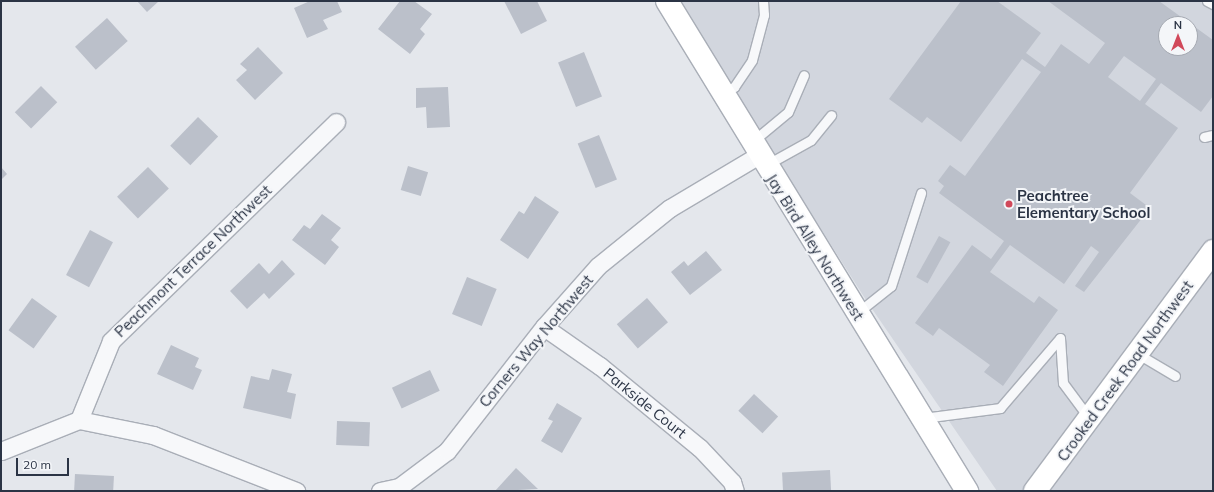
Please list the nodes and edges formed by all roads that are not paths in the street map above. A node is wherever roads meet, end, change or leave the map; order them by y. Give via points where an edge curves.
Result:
1 (667, 1) edge
2 (763, 1) edge
3 (1207, 1) edge
4 (1213, 4) edge
5 (804, 74) dead end
6 (721, 92) junction
7 (831, 115) dead end
8 (336, 122) dead end
9 (758, 154) junction
10 (921, 193) dead end
11 (1213, 251) edge
12 (856, 314) junction
13 (544, 327) junction
14 (1138, 354) junction
15 (1175, 376) dead end
16 (921, 418) junction
17 (79, 420) junction
18 (1090, 420) junction
19 (1, 451) edge
20 (296, 491) edge
21 (380, 491) edge
22 (735, 491) edge
23 (967, 491) edge
24 (1035, 491) edge

1 - 6 street, Jay Bird Alley Northwest
2 - 6 lane via 764,15 752,60 734,87
3 - 4 lane
5 - 9 lane via 788,112
6 - 9 street, Jay Bird Alley Northwest
7 - 9 lane via 811,140
8 - 17 street, Peachmont Terrace Northwest via 111,341
9 - 12 street, Jay Bird Alley Northwest
9 - 13 street, Corners Way Northwest via 670,208 598,266
10 - 12 lane via 891,286
11 - 14 street, Crooked Creek Road Northwest
12 - 16 street, Jay Bird Alley Northwest
13 - 21 street, Corners Way Northwest via 447,450 398,487
13 - 22 street, Parkside Court via 600,366 700,448 732,482
14 - 15 lane
14 - 18 street, Crooked Creek Road Northwest
16 - 18 lane via 1000,408 1060,338 1063,383
16 - 23 street, Jay Bird Alley Northwest
17 - 19 street
17 - 20 street via 153,435
18 - 24 street, Crooked Creek Road Northwest

